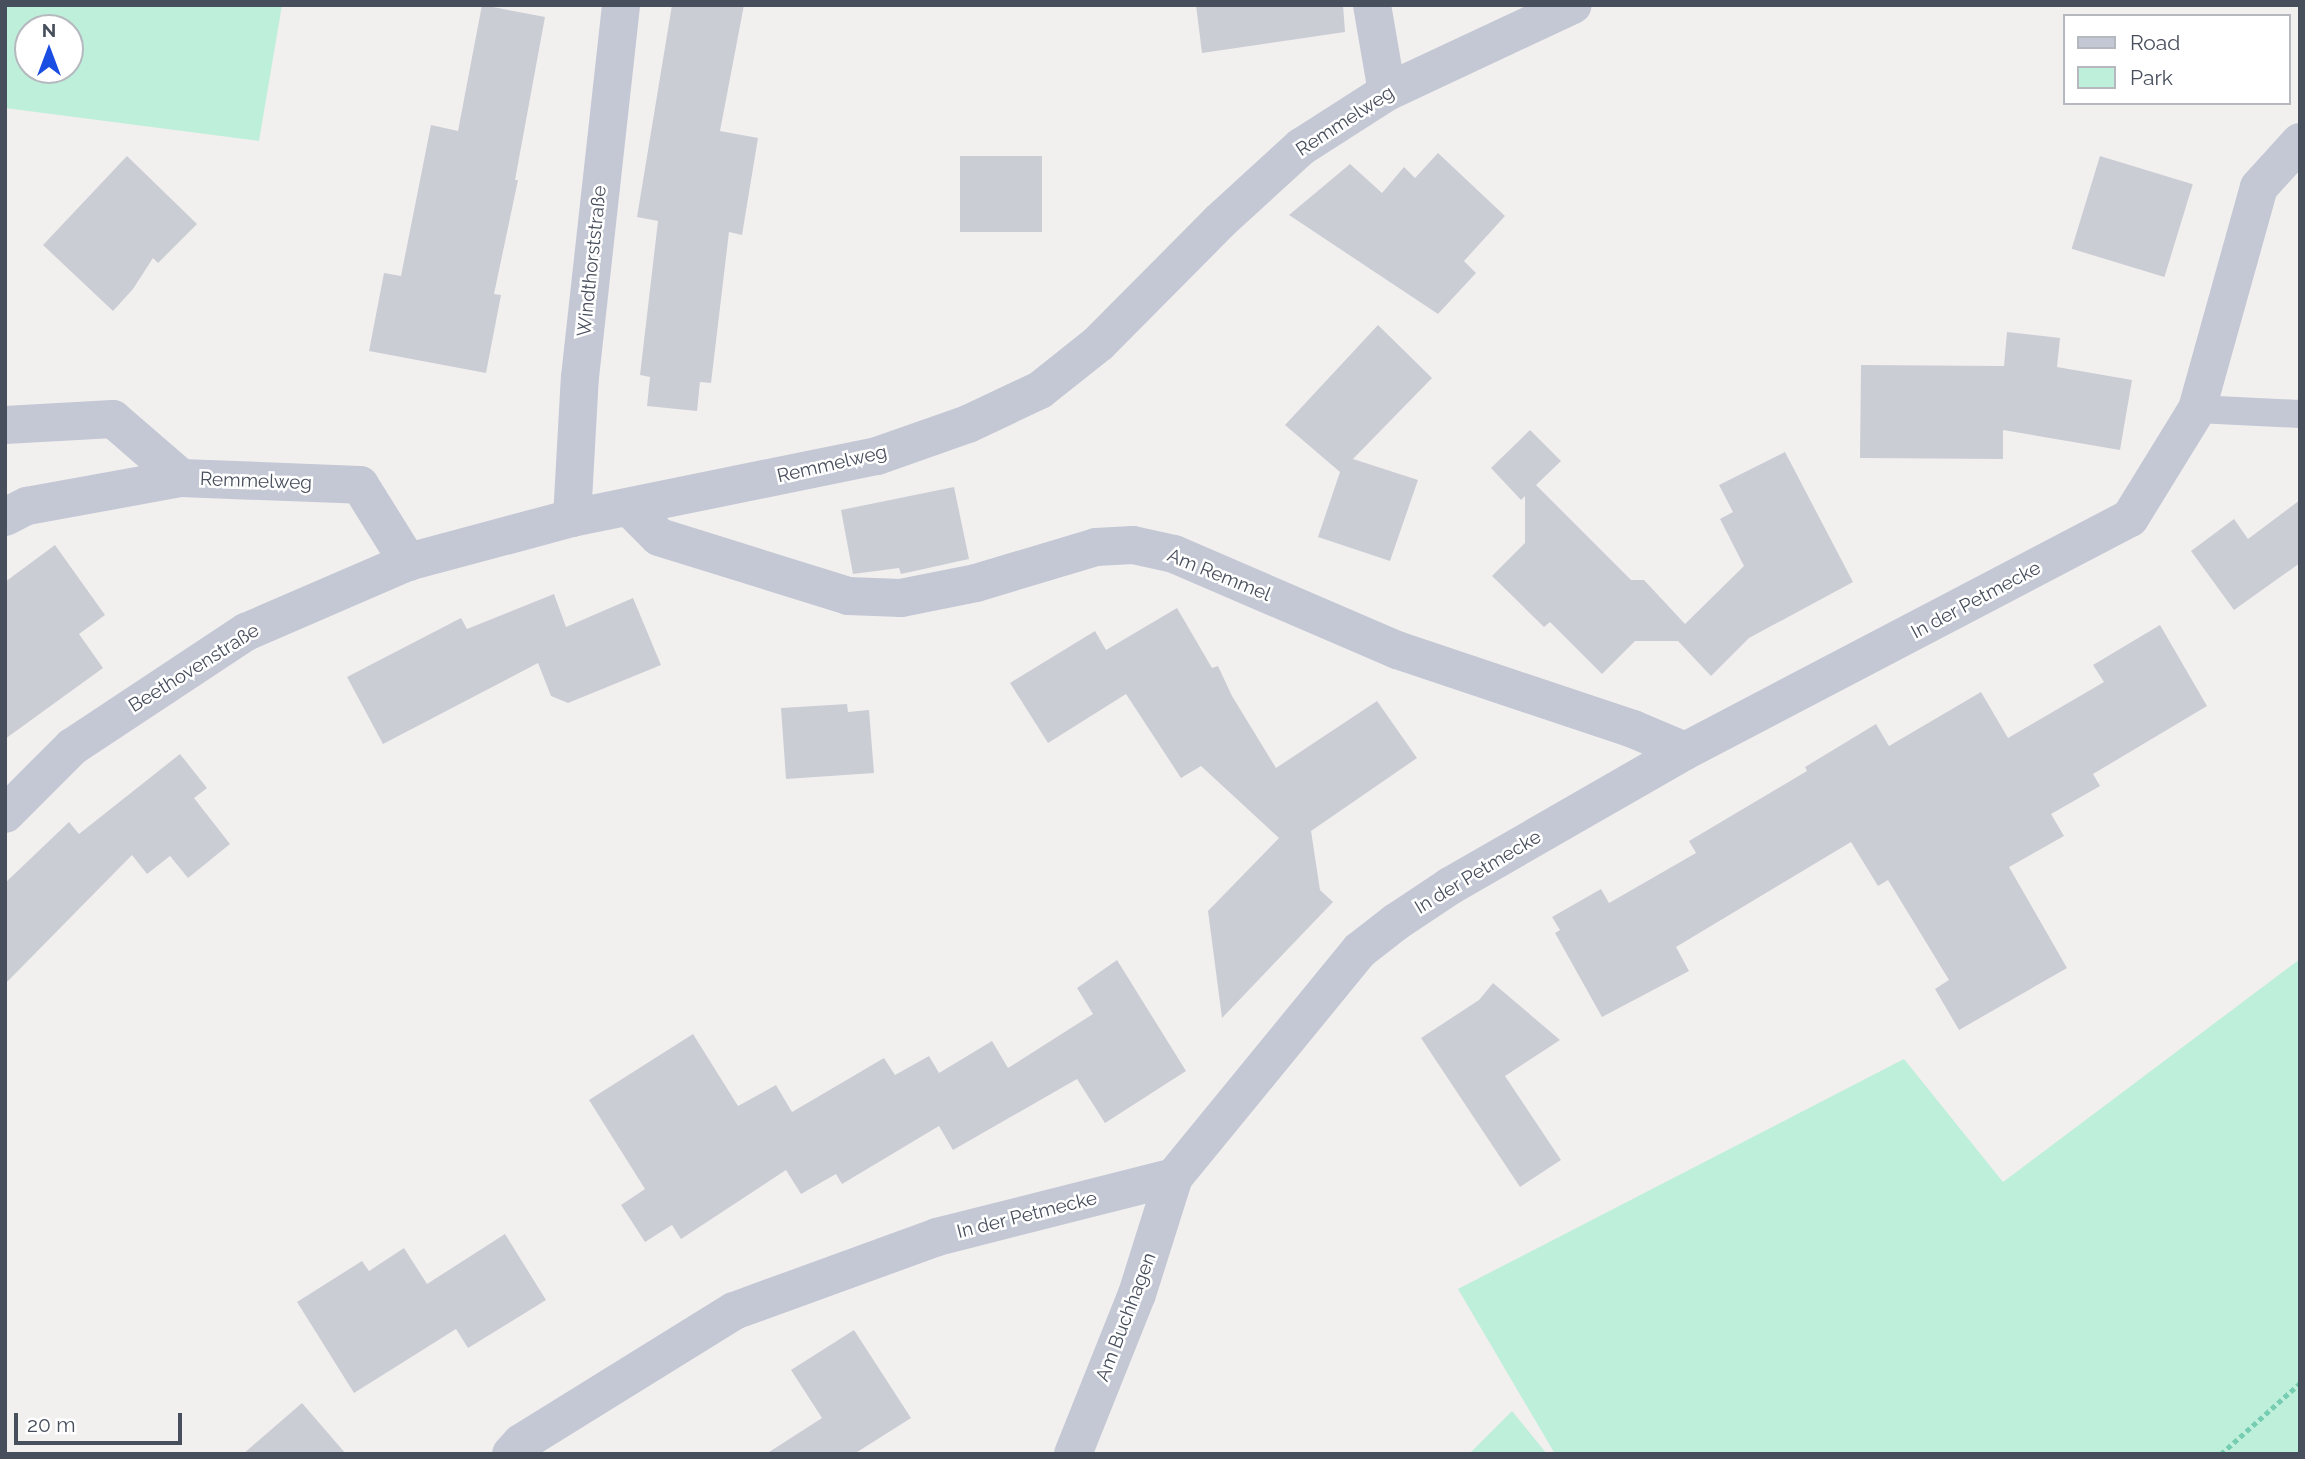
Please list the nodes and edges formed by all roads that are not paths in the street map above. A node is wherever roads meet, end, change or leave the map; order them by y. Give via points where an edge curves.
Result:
1 (621, 5) edge
2 (1372, 5) edge
3 (1573, 5) edge
4 (1387, 92) junction
5 (2300, 142) edge
6 (2197, 409) junction
7 (2300, 414) edge
8 (5, 425) edge
9 (181, 478) junction
10 (629, 507) junction
11 (5, 517) edge
12 (572, 518) junction
13 (408, 562) junction
14 (1685, 751) junction
15 (5, 814) edge
16 (1174, 1177) junction
17 (511, 1454) edge
18 (1073, 1454) edge

1 - 12 street, Windthorststraße via 580,377
2 - 4 street
3 - 4 street, Remmelweg
4 - 10 street, Remmelweg via 1301,147 1099,343 1040,390 968,424 877,456
5 - 6 street, In der Petmecke via 2259,187
6 - 7 lane
6 - 14 street, In der Petmecke via 2130,518
8 - 9 street via 113,419
9 - 11 street, Remmelweg via 27,506
9 - 13 street, Remmelweg via 360,485
10 - 12 street, Remmelweg
10 - 14 street, Am Remmel via 659,537 848,596 901,598 939,591 1096,547 1133,545 1174,554 1397,650 1633,729
12 - 13 street, Remmelweg
13 - 15 street, Beethovenstraße via 246,632 72,747
14 - 16 street, In der Petmecke via 1450,886 1360,950
16 - 17 street, In der Petmecke via 937,1237 734,1311 521,1443
16 - 18 street, Am Buchhagen via 1138,1294

